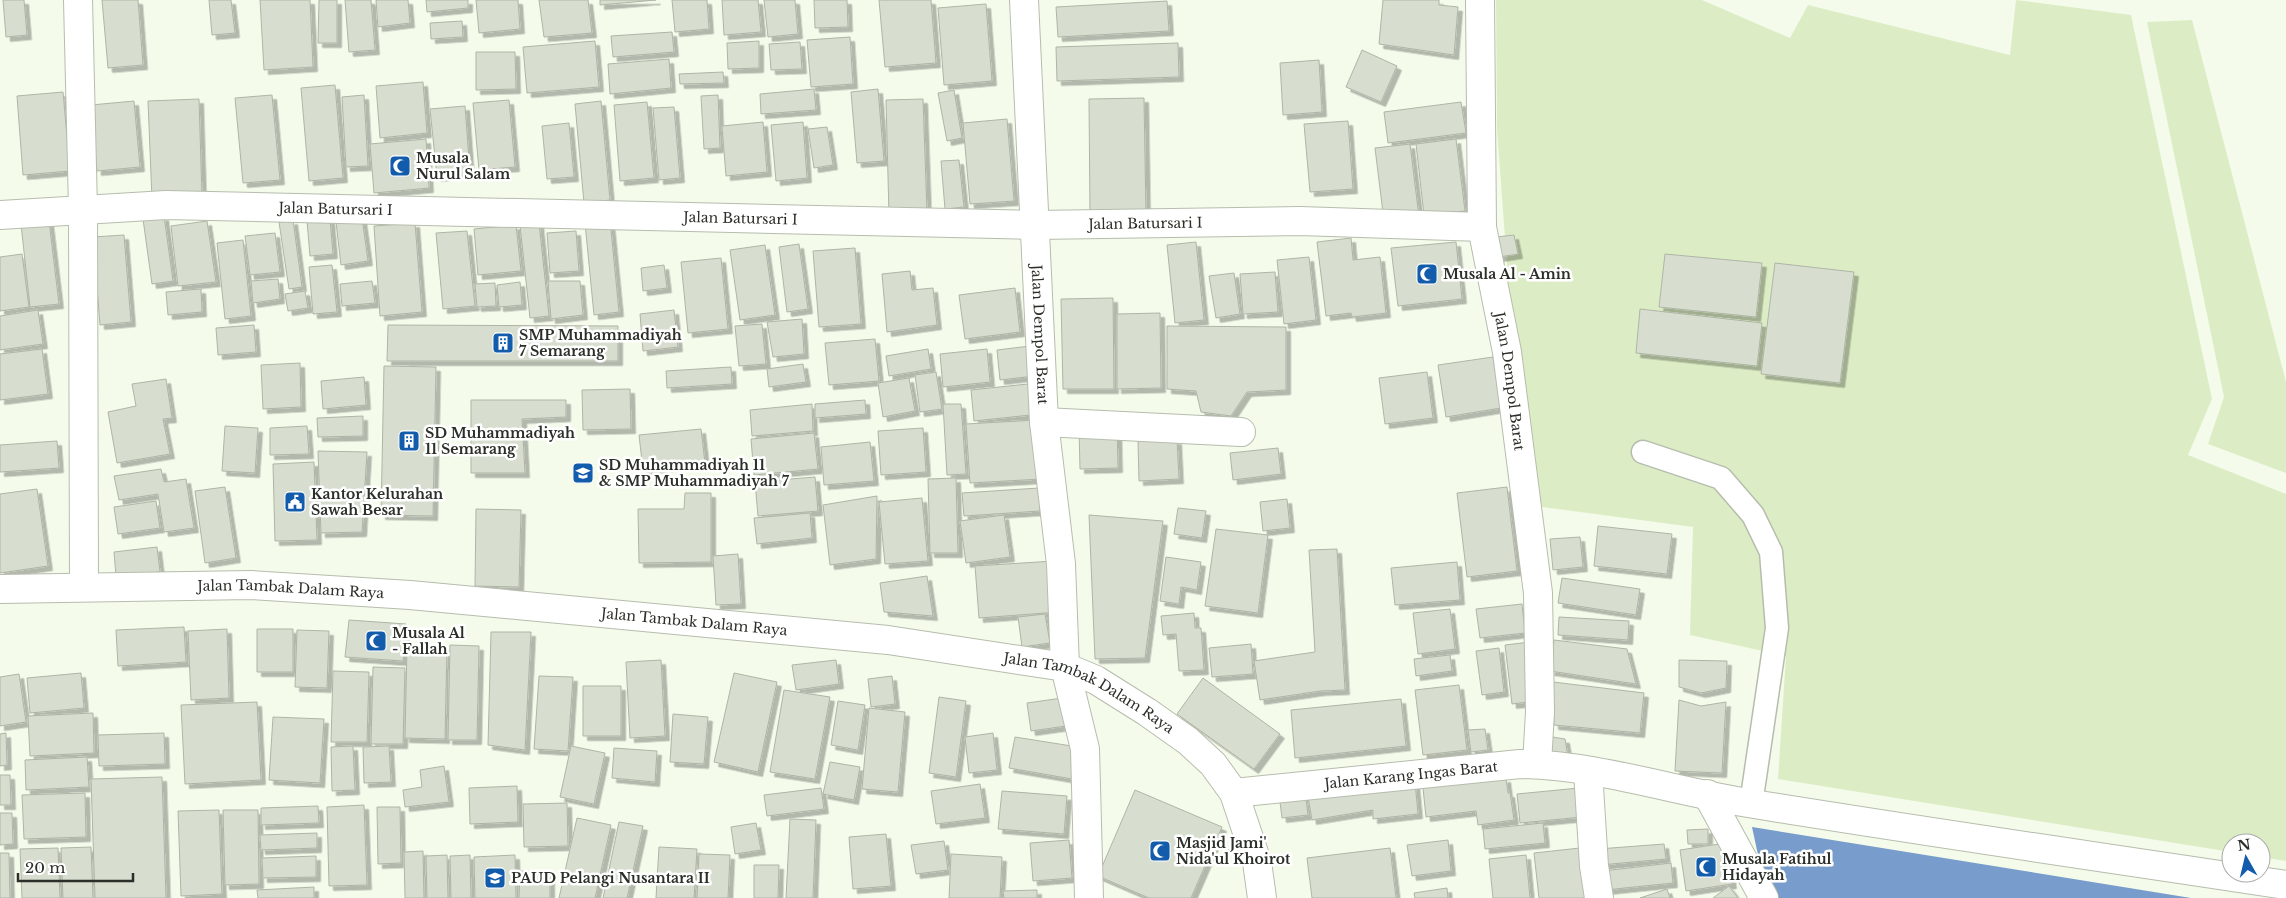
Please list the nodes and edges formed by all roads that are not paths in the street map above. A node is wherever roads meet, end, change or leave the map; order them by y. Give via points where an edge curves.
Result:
1 (78, 0) edge
2 (1024, 0) edge
3 (1480, 0) edge
4 (83, 209) junction
5 (0, 214) edge
6 (1036, 225) junction
7 (1482, 227) junction
8 (1044, 422) junction
9 (1241, 432) dead end
10 (1643, 452) dead end
11 (84, 587) junction
12 (0, 589) edge
13 (1065, 667) junction
14 (1536, 764) junction
15 (1588, 771) junction
16 (1234, 793) junction
17 (1707, 794) junction
18 (1751, 804) junction
19 (2286, 885) edge
20 (1089, 898) edge
21 (1262, 898) edge
22 (1600, 898) edge
23 (1764, 898) edge

1 - 4 street
2 - 6 street, Jalan Dempol Barat
3 - 7 street, Jalan Dempol Barat
4 - 5 street, Jalan Batursari I
4 - 6 street, Jalan Batursari I via 166,205
4 - 11 street
6 - 7 street, Jalan Batursari I via 1300,221
6 - 8 street, Jalan Dempol Barat
7 - 14 street, Jalan Dempol Barat via 1507,352 1538,592 1540,712
8 - 9 street
8 - 13 street, Jalan Dempol Barat via 1061,564
10 - 18 lane via 1721,478 1753,516 1771,552 1777,628
11 - 12 street, Jalan Tambak Dalam Raya
11 - 13 street, Jalan Tambak Dalam Raya via 251,585 410,595 888,640
13 - 16 street, Jalan Tambak Dalam Raya via 1096,680 1188,741 1213,764
13 - 20 street, Jalan Dempol Barat via 1085,750
14 - 15 street, Jalan Karang Ingas Barat
14 - 16 street, Jalan Karang Ingas Barat
15 - 17 street, Jalan Karang Ingas Barat
15 - 22 street via 1594,866
16 - 21 street, Jalan Tambak Dalam Raya via 1257,862
17 - 18 street, Jalan Karang Ingas Barat
17 - 23 street
18 - 19 street, Jalan Karang Ingas Barat

